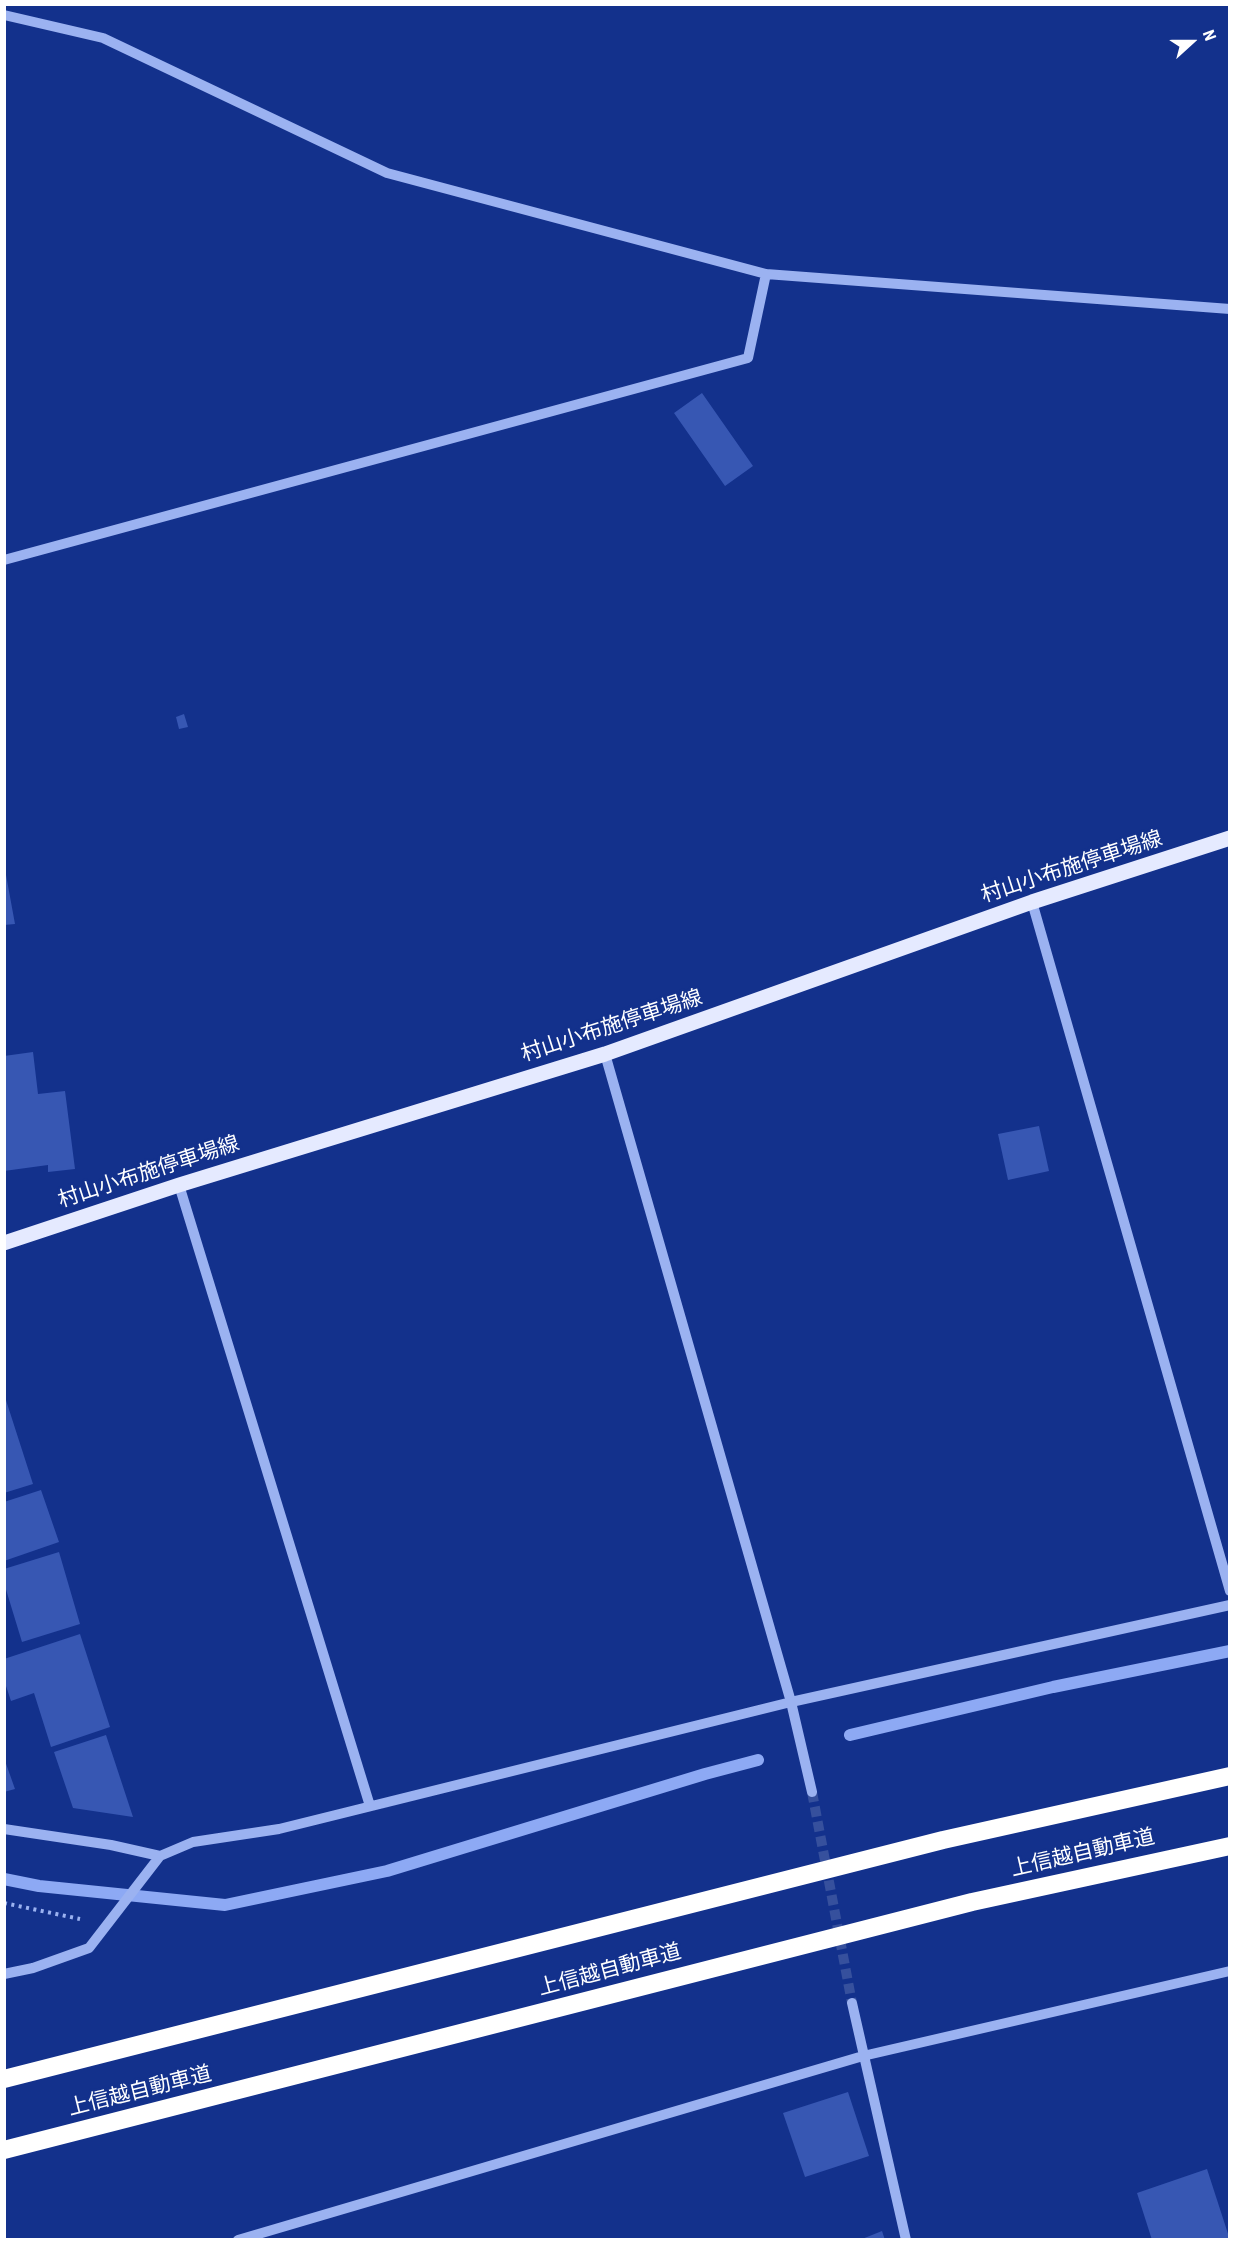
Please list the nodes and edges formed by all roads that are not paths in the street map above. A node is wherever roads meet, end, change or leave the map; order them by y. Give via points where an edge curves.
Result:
1 (4, 15) edge
2 (766, 274) junction
3 (1230, 309) edge
4 (4, 560) edge
5 (1230, 838) edge
6 (1032, 902) junction
7 (605, 1054) junction
8 (179, 1185) junction
9 (4, 1243) edge
10 (1230, 1591) edge
11 (1230, 1605) edge
12 (791, 1702) junction
13 (1230, 1776) edge
14 (812, 1792) tunnel mouth
15 (370, 1806) junction
16 (4, 1829) edge
17 (1230, 1845) edge
18 (160, 1857) junction
19 (1230, 1971) edge
20 (4, 1974) edge
21 (852, 2003) tunnel mouth
22 (863, 2056) junction
23 (4, 2079) edge
24 (4, 2150) edge
25 (238, 2240) edge
26 (906, 2240) edge

1 - 2 street via 103,38 387,173
2 - 3 street
2 - 4 street via 748,358
5 - 6 main road, 村山小布施停車場線
6 - 7 main road, 村山小布施停車場線
6 - 10 street
7 - 8 main road, 村山小布施停車場線
7 - 12 street
8 - 9 main road, 村山小布施停車場線
8 - 15 street
11 - 12 street
12 - 14 street
12 - 15 street
13 - 23 highway, 上信越自動車道 via 943,1840
15 - 18 street via 279,1828 193,1842
16 - 18 street via 111,1845
17 - 24 highway, 上信越自動車道 via 972,1902
18 - 20 street via 89,1948
19 - 22 street
21 - 22 street
22 - 25 street
22 - 26 street

